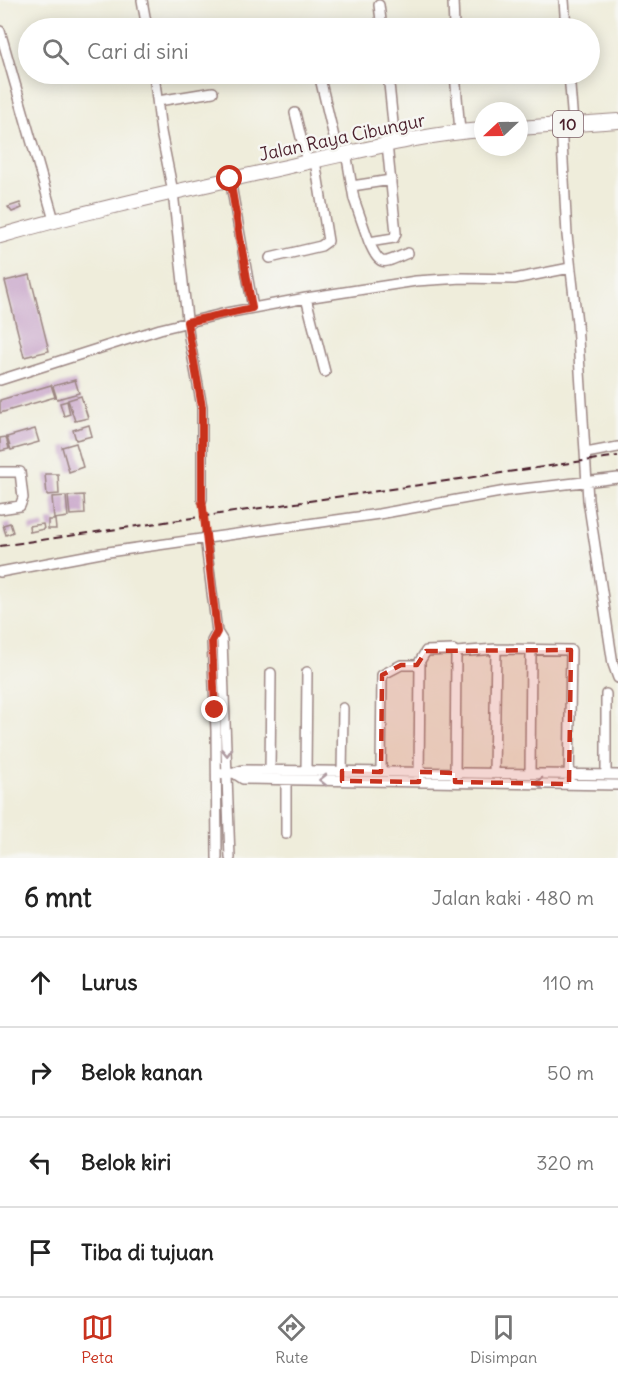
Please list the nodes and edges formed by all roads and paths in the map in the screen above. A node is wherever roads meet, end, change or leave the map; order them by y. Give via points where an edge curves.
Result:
1 (142, 0) edge
2 (453, 0) edge
3 (564, 0) edge
4 (379, 5) dead end
5 (145, 18) edge
6 (381, 18) edge
7 (454, 18) edge
8 (565, 18) edge
9 (0, 32) edge
10 (155, 84) edge
11 (322, 84) edge
12 (388, 84) edge
13 (456, 84) edge
14 (569, 84) edge
15 (213, 92) dead end
16 (158, 101) junction
17 (295, 112) dead end
18 (618, 121) edge
19 (567, 124) junction
20 (528, 127) edge
21 (474, 130) edge
22 (460, 131) junction
23 (391, 143) junction
24 (342, 153) junction
25 (311, 162) junction
26 (230, 179) junction
27 (391, 180) junction
28 (352, 186) junction
29 (173, 192) junction
30 (54, 220) junction
31 (0, 236) edge
32 (369, 242) junction
33 (408, 253) dead end
34 (270, 258) dead end
35 (570, 268) junction
36 (306, 298) junction
37 (252, 308) junction
38 (187, 322) junction
39 (325, 372) dead end
40 (0, 380) edge
41 (618, 447) edge
42 (586, 453) junction
43 (0, 472) edge
44 (618, 478) edge
45 (587, 481) junction
46 (202, 499) joint
47 (0, 508) edge
48 (205, 537) junction
49 (0, 572) edge
50 (217, 632) junction
51 (496, 649) junction
52 (531, 650) junction
53 (456, 652) junction
54 (420, 665) junction
55 (307, 672) dead end
56 (271, 673) dead end
57 (618, 678) edge
58 (606, 694) dead end
59 (343, 708) dead end
60 (306, 771) junction
61 (381, 772) junction
62 (231, 773) junction
63 (494, 773) junction
64 (217, 774) junction
65 (530, 774) junction
66 (270, 775) junction
67 (606, 775) junction
68 (618, 775) edge
69 (342, 776) junction
70 (419, 777) junction
71 (455, 778) junction
72 (569, 779) junction
73 (286, 780) junction
74 (618, 785) edge
75 (286, 834) dead end
76 (217, 858) edge
77 (230, 858) edge

1 - 5 street
2 - 7 street
3 - 8 street
4 - 6 street
9 - 30 street
10 - 16 street
11 - 24 street
12 - 23 street
13 - 22 street
14 - 19 street
15 - 16 street
16 - 29 street
17 - 25 street
18 - 19 highway, 10
19 - 20 highway, 10
19 - 35 street
21 - 22 highway, Jalan Raya Cibungur
22 - 23 highway, Jalan Raya Cibungur
23 - 24 highway, Jalan Raya Cibungur
23 - 27 street
24 - 25 highway, Jalan Raya Cibungur
24 - 28 street
25 - 26 highway, Jalan Raya Cibungur
25 - 34 street via 328,241
26 - 29 highway, Jalan Raya Cibungur
26 - 37 street
27 - 28 street
27 - 32 street via 396,233 389,240
28 - 32 street
29 - 30 highway, Jalan Raya Cibungur
29 - 38 street
30 - 31 highway, Jalan Raya Cibungur
32 - 33 street via 380,261
35 - 36 street via 514,279 423,281
35 - 42 street
36 - 37 street
36 - 39 street
37 - 38 street
38 - 40 street
38 - 46 street via 203,414
41 - 42 street
42 - 45 street
43 - 47 street via 21,472 23,498 20,506
44 - 45 street
45 - 48 street
45 - 57 street
46 - 48 path
48 - 49 street
48 - 50 street
50 -> 62 street via 222,640
50 - 64 street via 212,641
51 - 52 street
51 - 53 street
51 - 63 street
52 - 65 street
52 - 72 street via 570,650
53 - 54 street via 426,651
53 - 71 street
54 - 61 street via 401,665 382,675
54 - 70 street
55 - 60 street
56 - 66 street
58 - 67 street
59 - 69 street
60 - 66 street
60 - 69 street
61 - 69 street
61 - 70 street
62 - 64 street
62 - 66 street via 243,770
62 - 77 street
63 - 65 street
63 - 71 street
64 - 76 street
65 - 72 street
66 - 73 street
67 - 68 street
67 - 72 street
69 - 70 street
69 -> 73 street
70 - 71 street
72 -> 71 street
72 - 74 street
73 - 75 street

